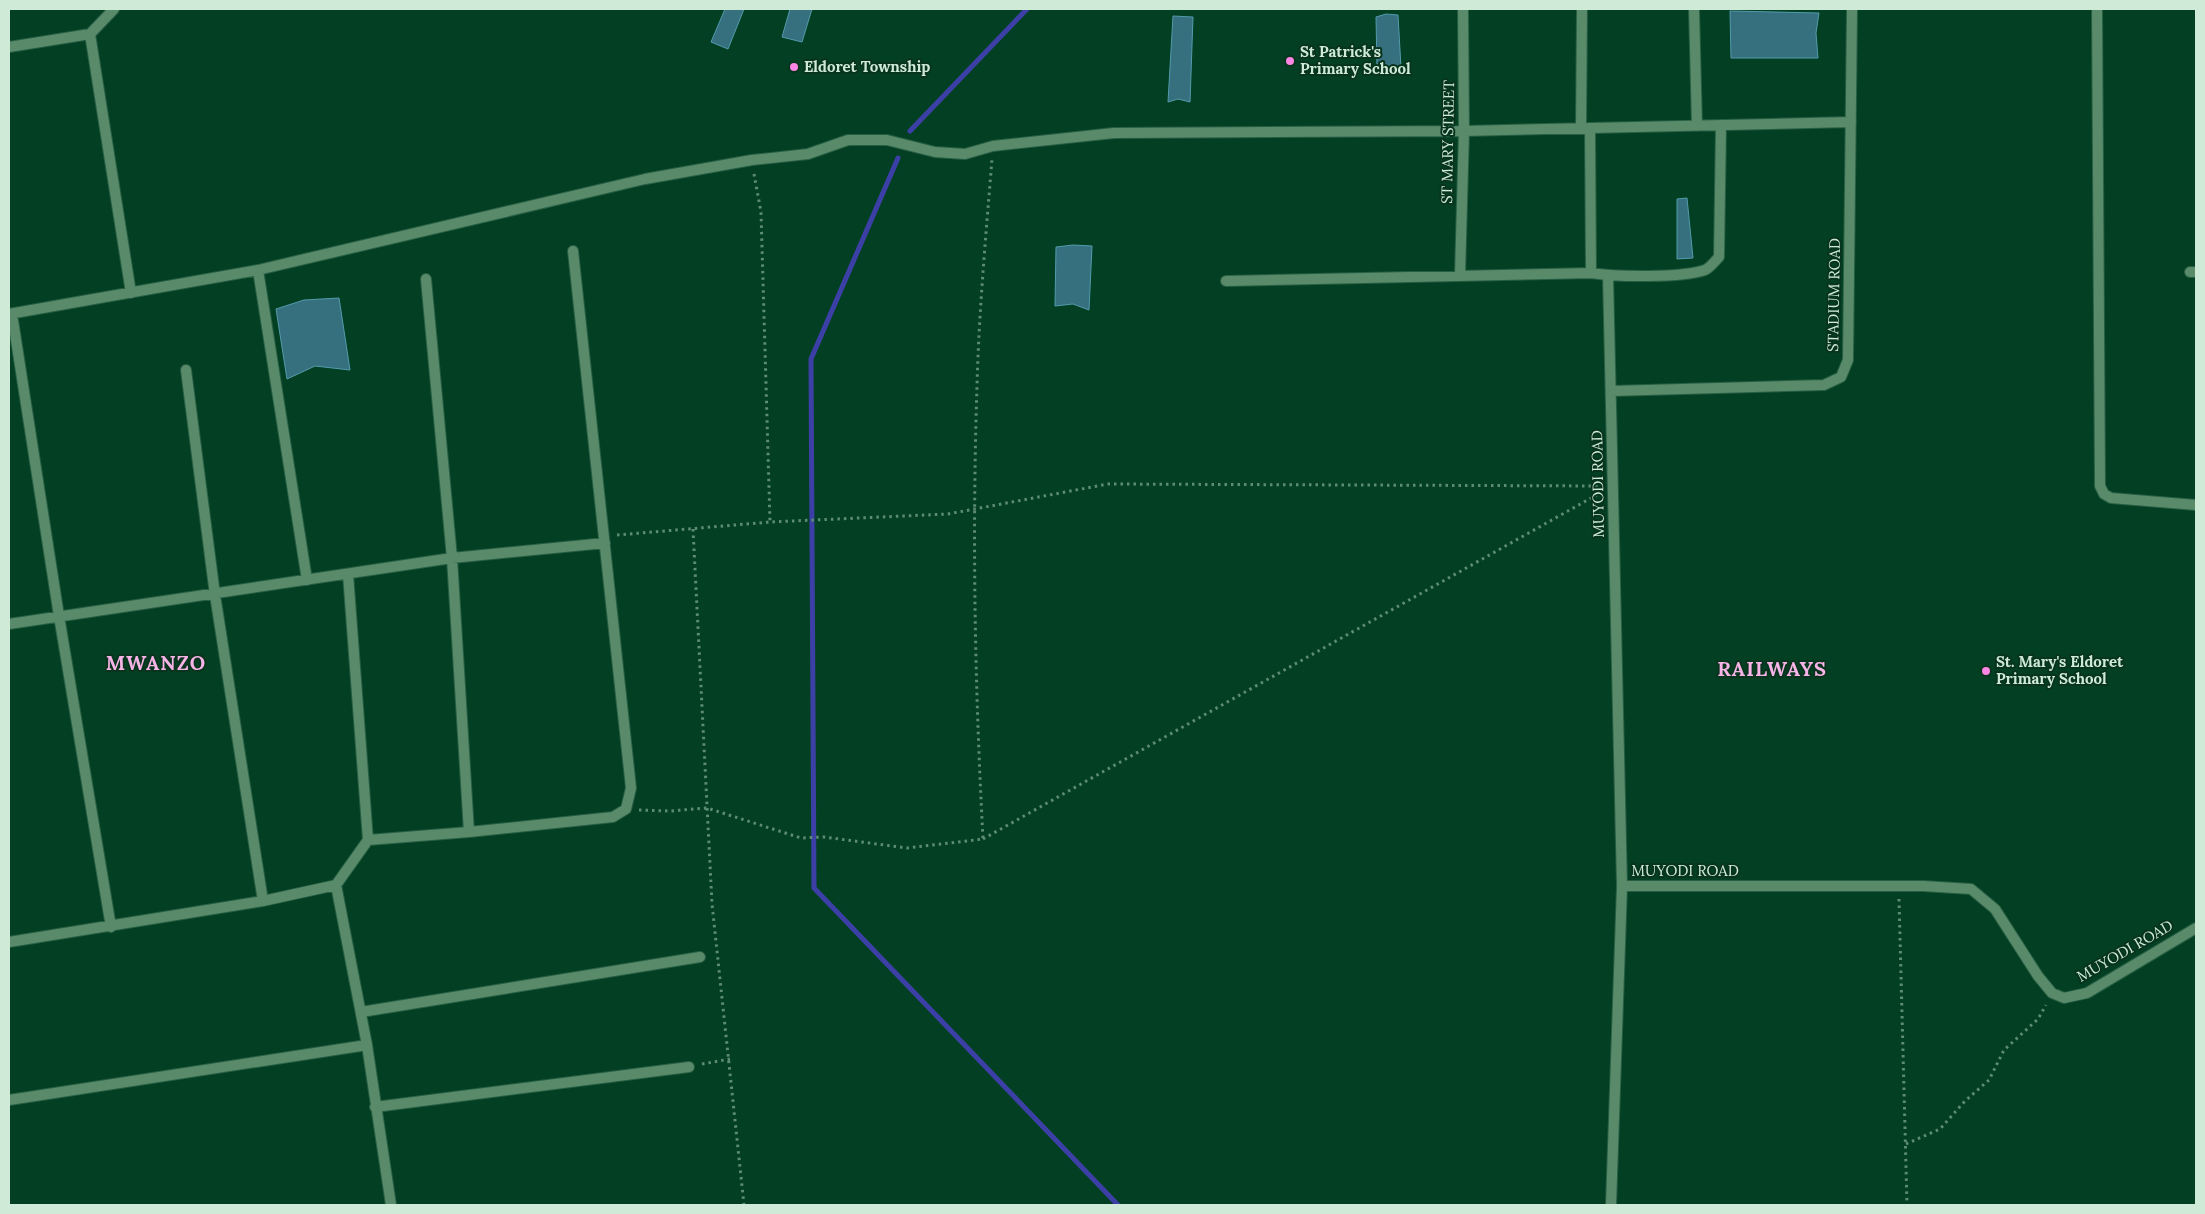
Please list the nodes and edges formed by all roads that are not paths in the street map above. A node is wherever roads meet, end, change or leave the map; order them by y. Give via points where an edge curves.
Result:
1 (114, 9) edge
2 (1463, 9) edge
3 (1582, 9) edge
4 (1694, 9) edge
5 (1852, 9) edge
6 (2097, 9) edge
7 (90, 34) junction
8 (9, 47) edge
9 (1851, 122) junction
10 (1721, 125) junction
11 (1697, 126) junction
12 (1586, 128) junction
13 (1464, 131) junction
14 (573, 251) dead end
15 (258, 270) junction
16 (1591, 273) junction
17 (1460, 275) junction
18 (1608, 276) junction
19 (426, 279) dead end
20 (1226, 280) dead end
21 (131, 293) junction
22 (10, 314) edge
23 (186, 370) dead end
24 (1611, 391) junction
25 (2196, 505) edge
26 (605, 539) junction
27 (452, 558) junction
28 (348, 574) junction
29 (307, 580) junction
30 (216, 595) junction
31 (59, 616) junction
32 (9, 624) edge
33 (469, 832) junction
34 (368, 840) junction
35 (336, 885) junction
36 (1622, 886) junction
37 (263, 901) junction
38 (111, 927) junction
39 (2196, 928) edge
40 (9, 942) edge
41 (700, 957) dead end
42 (361, 1012) junction
43 (367, 1045) junction
44 (689, 1067) road end
45 (9, 1100) edge
46 (375, 1107) junction
47 (391, 1205) edge
48 (1611, 1205) edge

1 - 7 street
2 - 13 street, ST MARY STREET
3 - 12 street
4 - 11 street
5 - 9 street, STADIUM ROAD
6 - 25 street via 2100,486 2111,498
7 - 8 street
7 - 21 street
9 - 10 street
9 - 24 street, STADIUM ROAD via 1848,360 1842,377 1824,385
10 - 11 street
10 - 18 street via 1719,257 1708,270 1691,274
11 - 12 street
12 - 13 street
12 - 16 street
13 - 15 street via 1114,132 993,146 966,154 935,152 887,140 848,140 808,154 752,160 645,179
13 - 17 street, ST MARY STREET
14 - 26 street
15 - 21 street
15 - 29 street
16 - 17 street
16 - 18 street
17 - 20 street
18 - 24 street, MUYODI ROAD
19 - 27 street
21 - 22 street
22 - 31 street
23 - 30 street
24 - 36 street, MUYODI ROAD
26 - 27 street
26 - 33 street via 631,788 626,809 613,817
27 - 28 street
27 - 33 street
28 - 29 street
28 - 34 street
29 - 30 street
30 - 31 street
30 - 37 street
31 - 32 street
31 - 38 street
33 - 34 street
34 - 35 street
35 - 37 street
35 - 42 street
36 - 39 street, MUYODI ROAD via 1971,889 1995,909 2052,993 2064,998 2087,994
36 - 48 street
37 - 38 street
38 - 40 street
41 - 42 street
42 - 43 street
43 - 45 street
43 - 46 street
44 - 46 street
46 - 47 street

